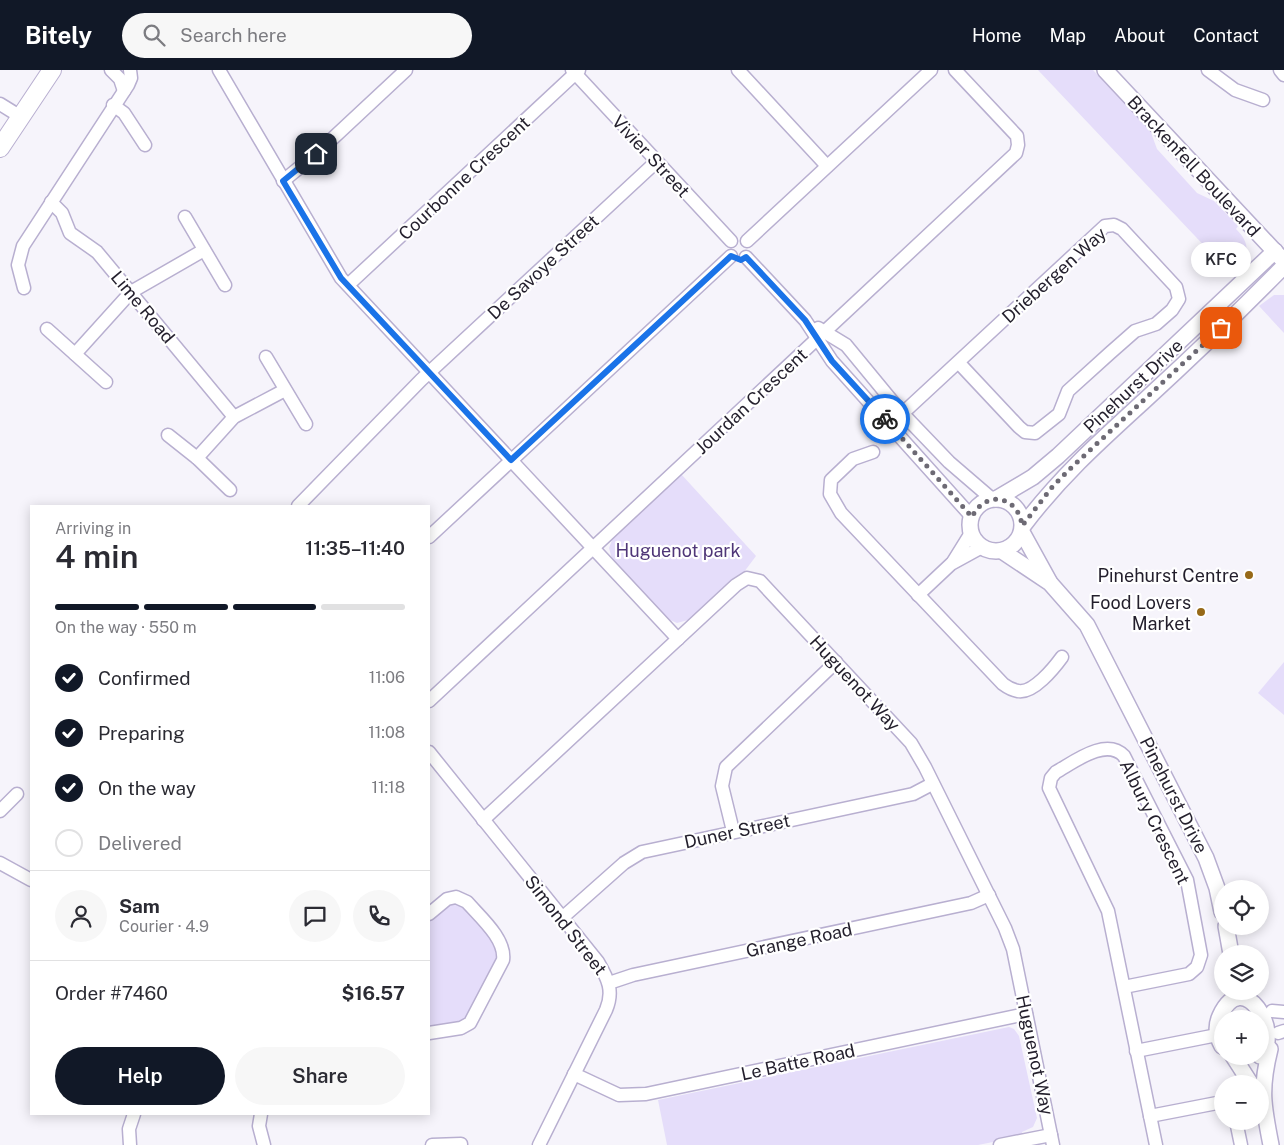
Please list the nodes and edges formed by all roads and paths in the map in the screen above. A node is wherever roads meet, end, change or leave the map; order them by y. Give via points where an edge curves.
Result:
1 (38, 70) edge
2 (52, 70) edge
3 (112, 70) edge
4 (130, 70) edge
5 (220, 70) edge
6 (406, 70) edge
7 (738, 70) edge
8 (931, 70) edge
9 (955, 70) edge
10 (1105, 70) edge
11 (1208, 70) edge
12 (1280, 70) edge
13 (575, 71) edge
14 (1284, 75) edge
15 (124, 91) junction
16 (1263, 100) dead end
17 (114, 105) junction
18 (11, 111) edge
19 (0, 131) edge
20 (145, 145) dead end
21 (0, 148) edge
22 (656, 162) junction
23 (827, 166) junction
24 (283, 181) junction
25 (51, 202) junction
26 (185, 217) dead end
27 (731, 241) junction
28 (747, 241) junction
29 (204, 250) junction
30 (1281, 252) edge
31 (731, 256) junction
32 (746, 257) junction
33 (1284, 266) edge
34 (225, 285) dead end
35 (348, 285) junction
36 (24, 288) dead end
37 (131, 292) junction
38 (47, 329) dead end
39 (821, 336) junction
40 (74, 354) junction
41 (266, 357) dead end
42 (958, 362) junction
43 (430, 373) junction
44 (106, 382) dead end
45 (285, 390) junction
46 (902, 413) junction
47 (234, 417) junction
48 (306, 424) dead end
49 (890, 424) junction
50 (168, 436) dead end
51 (872, 452) dead end
52 (197, 458) junction
53 (511, 460) junction
54 (230, 490) dead end
55 (994, 499) junction
56 (299, 505) edge
57 (972, 517) junction
58 (1022, 529) junction
59 (971, 533) junction
60 (430, 536) edge
61 (982, 547) junction
62 (593, 548) junction
63 (1002, 551) junction
64 (951, 564) junction
65 (1050, 583) junction
66 (918, 595) junction
67 (678, 639) junction
68 (1062, 657) dead end
69 (836, 662) junction
70 (430, 700) edge
71 (430, 753) edge
72 (932, 784) junction
73 (17, 794) dead end
74 (0, 811) edge
75 (483, 820) junction
76 (733, 831) junction
77 (0, 863) edge
78 (30, 879) edge
79 (1215, 880) edge
80 (988, 895) junction
81 (430, 913) edge
82 (562, 918) junction
83 (609, 983) junction
84 (1124, 987) junction
85 (1262, 1000) edge
86 (1278, 1012) edge
87 (1026, 1014) junction
88 (1281, 1032) edge
89 (430, 1033) edge
90 (1214, 1041) edge
91 (1269, 1047) edge
92 (1136, 1051) junction
93 (574, 1074) junction
94 (1214, 1104) edge
95 (132, 1115) edge
96 (261, 1115) edge
97 (1150, 1116) junction
98 (1238, 1130) edge
99 (1268, 1130) edge
100 (1052, 1140) edge
101 (461, 1144) dead end
102 (130, 1145) edge
103 (264, 1145) edge
104 (432, 1145) edge
105 (539, 1145) edge
106 (1000, 1145) edge
107 (1156, 1145) edge
108 (1240, 1145) edge
109 (1271, 1145) edge

1 - 18 main road
2 - 18 main road
3 - 15 street
4 - 15 street via 132,78
5 - 24 street
6 - 24 street
7 - 23 street
8 - 23 street
9 - 39 street, Jourdan Crescent via 1014,131 1019,141 1017,152
10 - 30 street, Brackenfell Boulevard
11 - 16 street via 1235,90
12 - 14 street
13 - 22 street, Vivier Street
13 - 35 street, Courbonne Crescent
15 - 17 street
17 - 20 street via 124,113
17 - 25 street
18 - 19 main road
18 - 21 main road
22 - 27 street, Vivier Street
22 - 43 street, De Savoye Street
23 - 28 street
24 - 35 street
25 - 36 street via 20,252 18,271
25 - 37 street, Lime Road via 62,213 70,233 93,248
26 - 29 street
27 - 28 street via 736,238
27 - 31 street via 728,249
28 - 32 street via 750,246
29 - 34 street
29 - 37 street
30 - 55 street, Pinehurst Drive via 1034,477
31 - 32 street via 741,260
31 - 53 street
32 - 39 street
33 - 58 street, Pinehurst Drive via 1053,486
35 - 43 street
37 - 40 street
37 - 47 street, Lime Road
38 - 40 street
39 - 46 street via 846,345
39 - 49 street via 832,361
39 - 62 street, Jourdan Crescent
40 - 44 street
41 - 45 street
42 - 42 street, Driebergen Way via 1104,226 1118,226 1128,233 1180,293 1172,310 1156,324 1135,330 1068,392 1062,410 1035,433 1025,432 1019,427
42 - 46 street, Driebergen Way
43 - 53 street
43 - 56 street
45 - 47 street
45 - 48 street
46 - 49 street, Driebergen Way
46 - 55 street via 959,472
47 - 52 street
49 - 57 street
50 - 52 street
51 - 66 street via 853,459 840,470 831,480 830,494 841,513
52 - 54 street
53 - 60 street
53 - 62 street
55 - 57 street via 979,506
55 - 58 street via 1005,500 1018,510
57 - 59 street
58 - 63 street via 1014,544
58 - 65 street, Pinehurst Drive
59 - 61 street
59 - 64 street
61 - 63 street
61 - 64 street
62 - 67 street
62 - 70 street, Jourdan Crescent
63 - 65 street, Pinehurst Drive
64 - 66 street
65 - 79 street, Pinehurst Drive via 1087,625 1106,658
66 - 68 street via 999,680 1013,689 1021,691 1036,684
67 - 69 street, Huguenot Way via 736,585 750,578 764,585
67 - 75 street, Huguenot Way
69 - 72 street, Huguenot Way via 911,743
69 - 76 street via 726,767 722,786
71 - 75 street, Simond Street
72 - 76 street, Duner Street via 913,794
72 - 80 street, Huguenot Way
73 - 74 street
75 - 82 street, Simond Street
76 - 82 street, Duner Street via 636,855
77 - 78 street
80 - 83 street, Grange Road via 971,903 633,975
80 - 87 street, Huguenot Way via 1013,949
81 - 89 street via 447,898 462,899 504,952 503,960 470,1023 462,1028
82 - 83 street, Simond Street via 598,962
83 - 93 street, Simond Street via 608,1004
84 - 84 street, Albury Crescent via 1106,906 1049,788 1056,772 1104,748 1116,750 1124,756 1185,876 1201,954 1199,964 1189,974
84 - 92 street, Albury Crescent
85 - 86 street
86 - 88 street via 1276,1018
87 - 93 street, Le Batte Road via 646,1094 619,1095
87 - 100 street, Huguenot Way
88 - 91 street
90 - 92 street
92 - 97 street, Albury Crescent
93 - 105 street, Simond Street
94 - 97 street
95 - 102 street via 128,1129
96 - 103 street via 259,1126
97 - 107 street, Albury Crescent
98 - 108 street
99 - 109 street
100 - 106 street
101 - 104 street

